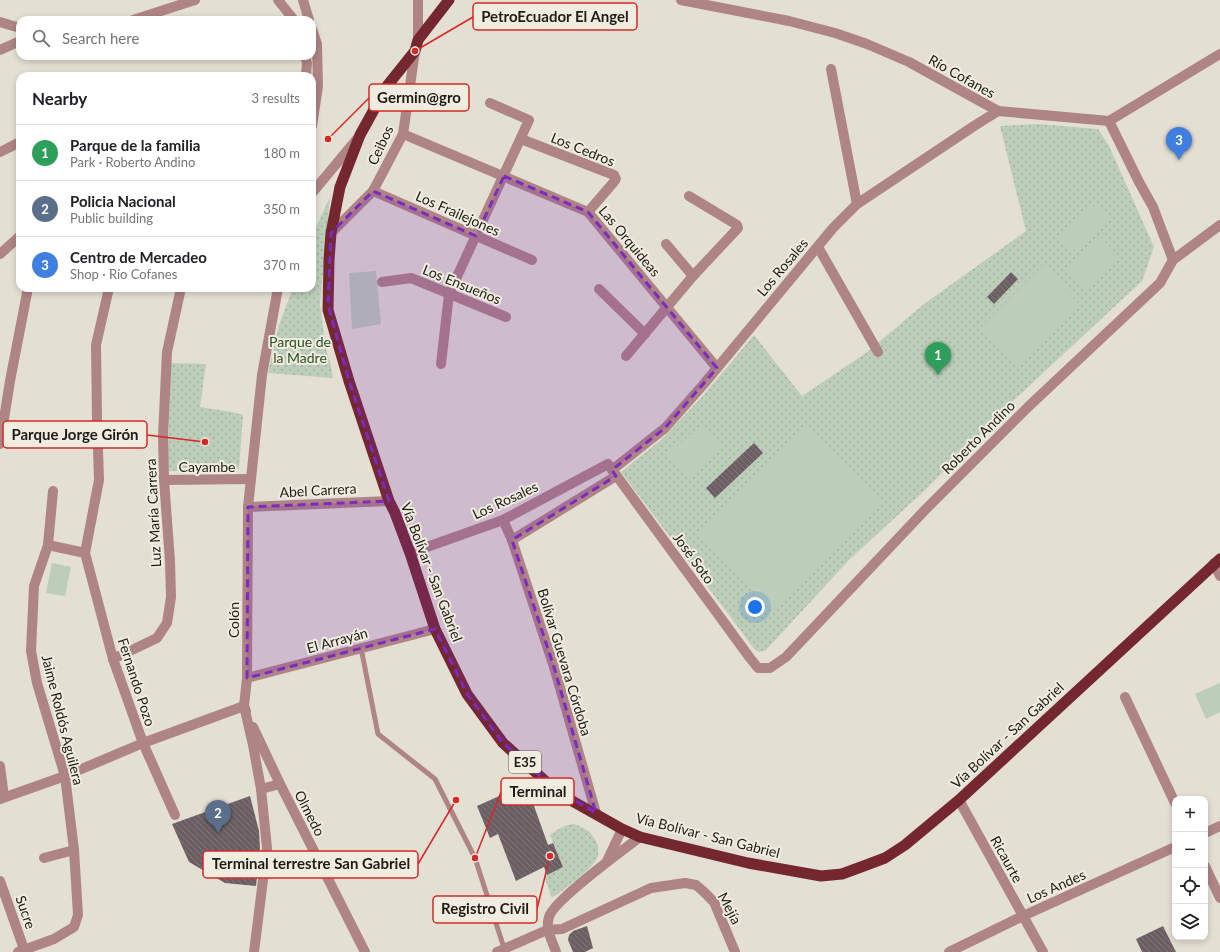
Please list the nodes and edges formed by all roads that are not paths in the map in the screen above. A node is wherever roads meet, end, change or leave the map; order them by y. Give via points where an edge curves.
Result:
1 (195, 0) edge
2 (278, 0) edge
3 (303, 0) edge
4 (418, 0) edge
5 (449, 0) edge
6 (681, 0) edge
7 (145, 16) edge
8 (291, 16) edge
9 (308, 16) edge
10 (0, 22) edge
11 (16, 27) edge
12 (316, 41) edge
13 (16, 43) edge
14 (416, 46) junction
15 (0, 50) edge
16 (1220, 54) edge
17 (306, 60) edge
18 (831, 69) dead end
19 (306, 72) edge
20 (316, 99) edge
21 (490, 103) dead end
22 (998, 111) junction
23 (1108, 121) junction
24 (403, 134) junction
25 (360, 135) junction
26 (521, 139) junction
27 (16, 144) edge
28 (0, 152) edge
29 (504, 176) junction
30 (316, 188) edge
31 (373, 191) junction
32 (689, 196) dead end
33 (857, 204) junction
34 (588, 212) junction
35 (1220, 225) edge
36 (331, 233) junction
37 (476, 236) junction
38 (16, 240) edge
39 (666, 244) dead end
40 (818, 247) junction
41 (0, 254) edge
42 (532, 260) dead end
43 (1173, 260) junction
44 (693, 276) junction
45 (382, 282) dead end
46 (599, 289) dead end
47 (27, 292) edge
48 (108, 292) edge
49 (180, 292) edge
50 (277, 292) edge
51 (449, 294) junction
52 (667, 306) junction
53 (506, 317) dead end
54 (645, 334) junction
55 (878, 352) dead end
56 (626, 356) dead end
57 (441, 364) dead end
58 (717, 368) junction
59 (0, 444) edge
60 (612, 470) junction
61 (251, 479) junction
62 (164, 480) junction
63 (53, 491) dead end
64 (389, 501) junction
65 (248, 507) junction
66 (503, 520) junction
67 (512, 540) junction
68 (48, 545) junction
69 (85, 553) junction
70 (410, 553) junction
71 (1217, 561) edge
72 (1220, 576) edge
73 (435, 629) junction
74 (361, 648) junction
75 (113, 659) junction
76 (758, 668) joint
77 (247, 678) junction
78 (1125, 697) dead end
79 (244, 706) junction
80 (143, 743) junction
81 (0, 766) edge
82 (65, 776) junction
83 (280, 784) junction
84 (261, 789) junction
85 (1172, 797) edge
86 (2, 798) edge
87 (959, 800) junction
88 (596, 813) junction
89 (175, 815) dead end
90 (1220, 826) edge
91 (622, 829) junction
92 (1207, 832) edge
93 (640, 837) junction
94 (1172, 848) edge
95 (74, 850) junction
96 (44, 858) dead end
97 (607, 862) junction
98 (1206, 868) edge
99 (0, 882) edge
100 (1220, 898) edge
101 (1023, 916) junction
102 (547, 930) junction
103 (501, 950) edge
104 (23, 951) edge
105 (254, 952) edge
106 (365, 952) edge
107 (556, 952) edge
108 (735, 952) edge
109 (949, 952) edge
110 (1042, 952) edge

1 - 7 street
2 - 8 street
3 - 9 street
4 - 14 street, Ceibos
5 - 14 highway, Vía Bolívar - San Gabriel / E35
6 - 22 street, Río Cofanes via 836,33 909,62
10 - 11 street
12 - 20 street
13 - 15 street
14 - 24 street, Ceibos
14 - 25 highway, Vía Bolívar - San Gabriel / E35 via 387,86
16 - 23 street
17 - 19 street
18 - 33 street
21 - 26 street via 529,120
22 - 23 street, Río Cofanes
22 - 33 street, Los Rosales
23 - 43 street via 1153,207
24 - 29 street, Las Orquideas
24 - 31 street, Ceibos
25 - 30 street
25 - 36 highway, Vía Bolívar - San Gabriel / E35 via 340,187
26 - 29 street
26 - 34 street, Los Cedros via 614,175 616,179
27 - 28 street
29 - 34 street, Las Orquideas
29 - 37 street
31 - 36 street, Ceibos
31 - 37 street, Los Frailejones
32 - 44 street via 738,225
33 - 40 street, Los Rosales
34 - 52 street, Las Orquideas
35 - 43 street, Roberto Andino
36 - 64 highway, Vía Bolívar - San Gabriel / E35 via 328,310
37 - 42 street, Los Frailejones
37 - 51 street
38 - 41 street
39 - 44 street
40 - 55 street
40 - 58 street, Los Rosales
43 - 76 street, Roberto Andino via 1160,283 1028,407 925,510 786,657 770,668
44 - 52 street
45 - 51 street, Los Ensueños via 411,278
46 - 54 street
47 - 59 street
48 - 69 street, Fernando Pozo via 96,345 99,480
49 - 62 street, Luz María Carrera via 167,352 163,436
50 - 61 street, Colón via 262,375
51 - 53 street, Los Ensueños
51 - 57 street
52 - 54 street
52 - 58 street, Las Orquideas
54 - 56 street
58 - 60 street, Los Rosales via 665,428
60 - 66 street, Los Rosales
60 - 67 street
60 - 76 street, José Soto
61 - 62 street, Cayambe
61 - 65 street, Colón
62 - 75 street, Luz María Carrera via 170,561 168,622 157,638
63 - 68 street, Jaime Roldós Aguilera
64 - 65 street, Abel Carrera
64 - 70 highway, Vía Bolívar - San Gabriel / E35
65 - 77 street, Colón
66 - 67 street, Bolívar Guevara Córdoba
66 - 70 street, Los Rosales
67 - 88 street, Bolívar Guevara Córdoba via 554,667
68 - 69 street
68 - 82 street, Jaime Roldós Aguilera via 34,586 32,651 37,683
69 - 75 street, Fernando Pozo
70 - 73 highway, Vía Bolívar - San Gabriel / E35
71 - 72 street
71 - 87 highway, Vía Bolívar - San Gabriel / E35
73 - 74 street, El Arrayán
73 - 88 highway, Vía Bolívar - San Gabriel / E35 via 467,694 503,743 552,787
74 - 77 street, El Arrayán
74 - 103 lane via 378,734 435,779 475,858
75 - 80 street, Fernando Pozo
77 - 79 street, Colón
78 - 85 street
79 - 80 street
79 - 83 street, Olmedo
79 - 84 street, Colón
80 - 82 street
80 - 89 street, Fernando Pozo
81 - 86 street
82 - 86 street
82 - 95 street, Jaime Roldós Aguilera
83 - 84 street
83 - 106 street, Olmedo
84 - 105 street, Colón via 268,848
87 - 93 highway, Vía Bolívar - San Gabriel / E35 via 905,845 885,858 835,875 821,876 748,862
87 - 101 street, Ricaurte
88 - 91 highway, Vía Bolívar - San Gabriel / E35
90 - 92 street
91 - 93 highway, Vía Bolívar - San Gabriel / E35
91 - 97 street
93 - 97 street
94 - 101 street, Los Andes
95 - 96 street
95 - 104 street, Jaime Roldós Aguilera via 78,915 74,927 54,939
97 - 102 street via 565,896 549,916
98 - 100 street
99 - 104 street, Sucre
101 - 109 street, Los Andes
101 - 110 street, Ricaurte
102 - 103 street, Mejía
102 - 107 street
102 - 108 street, Mejía via 562,929 651,888 685,883 696,885 714,902

